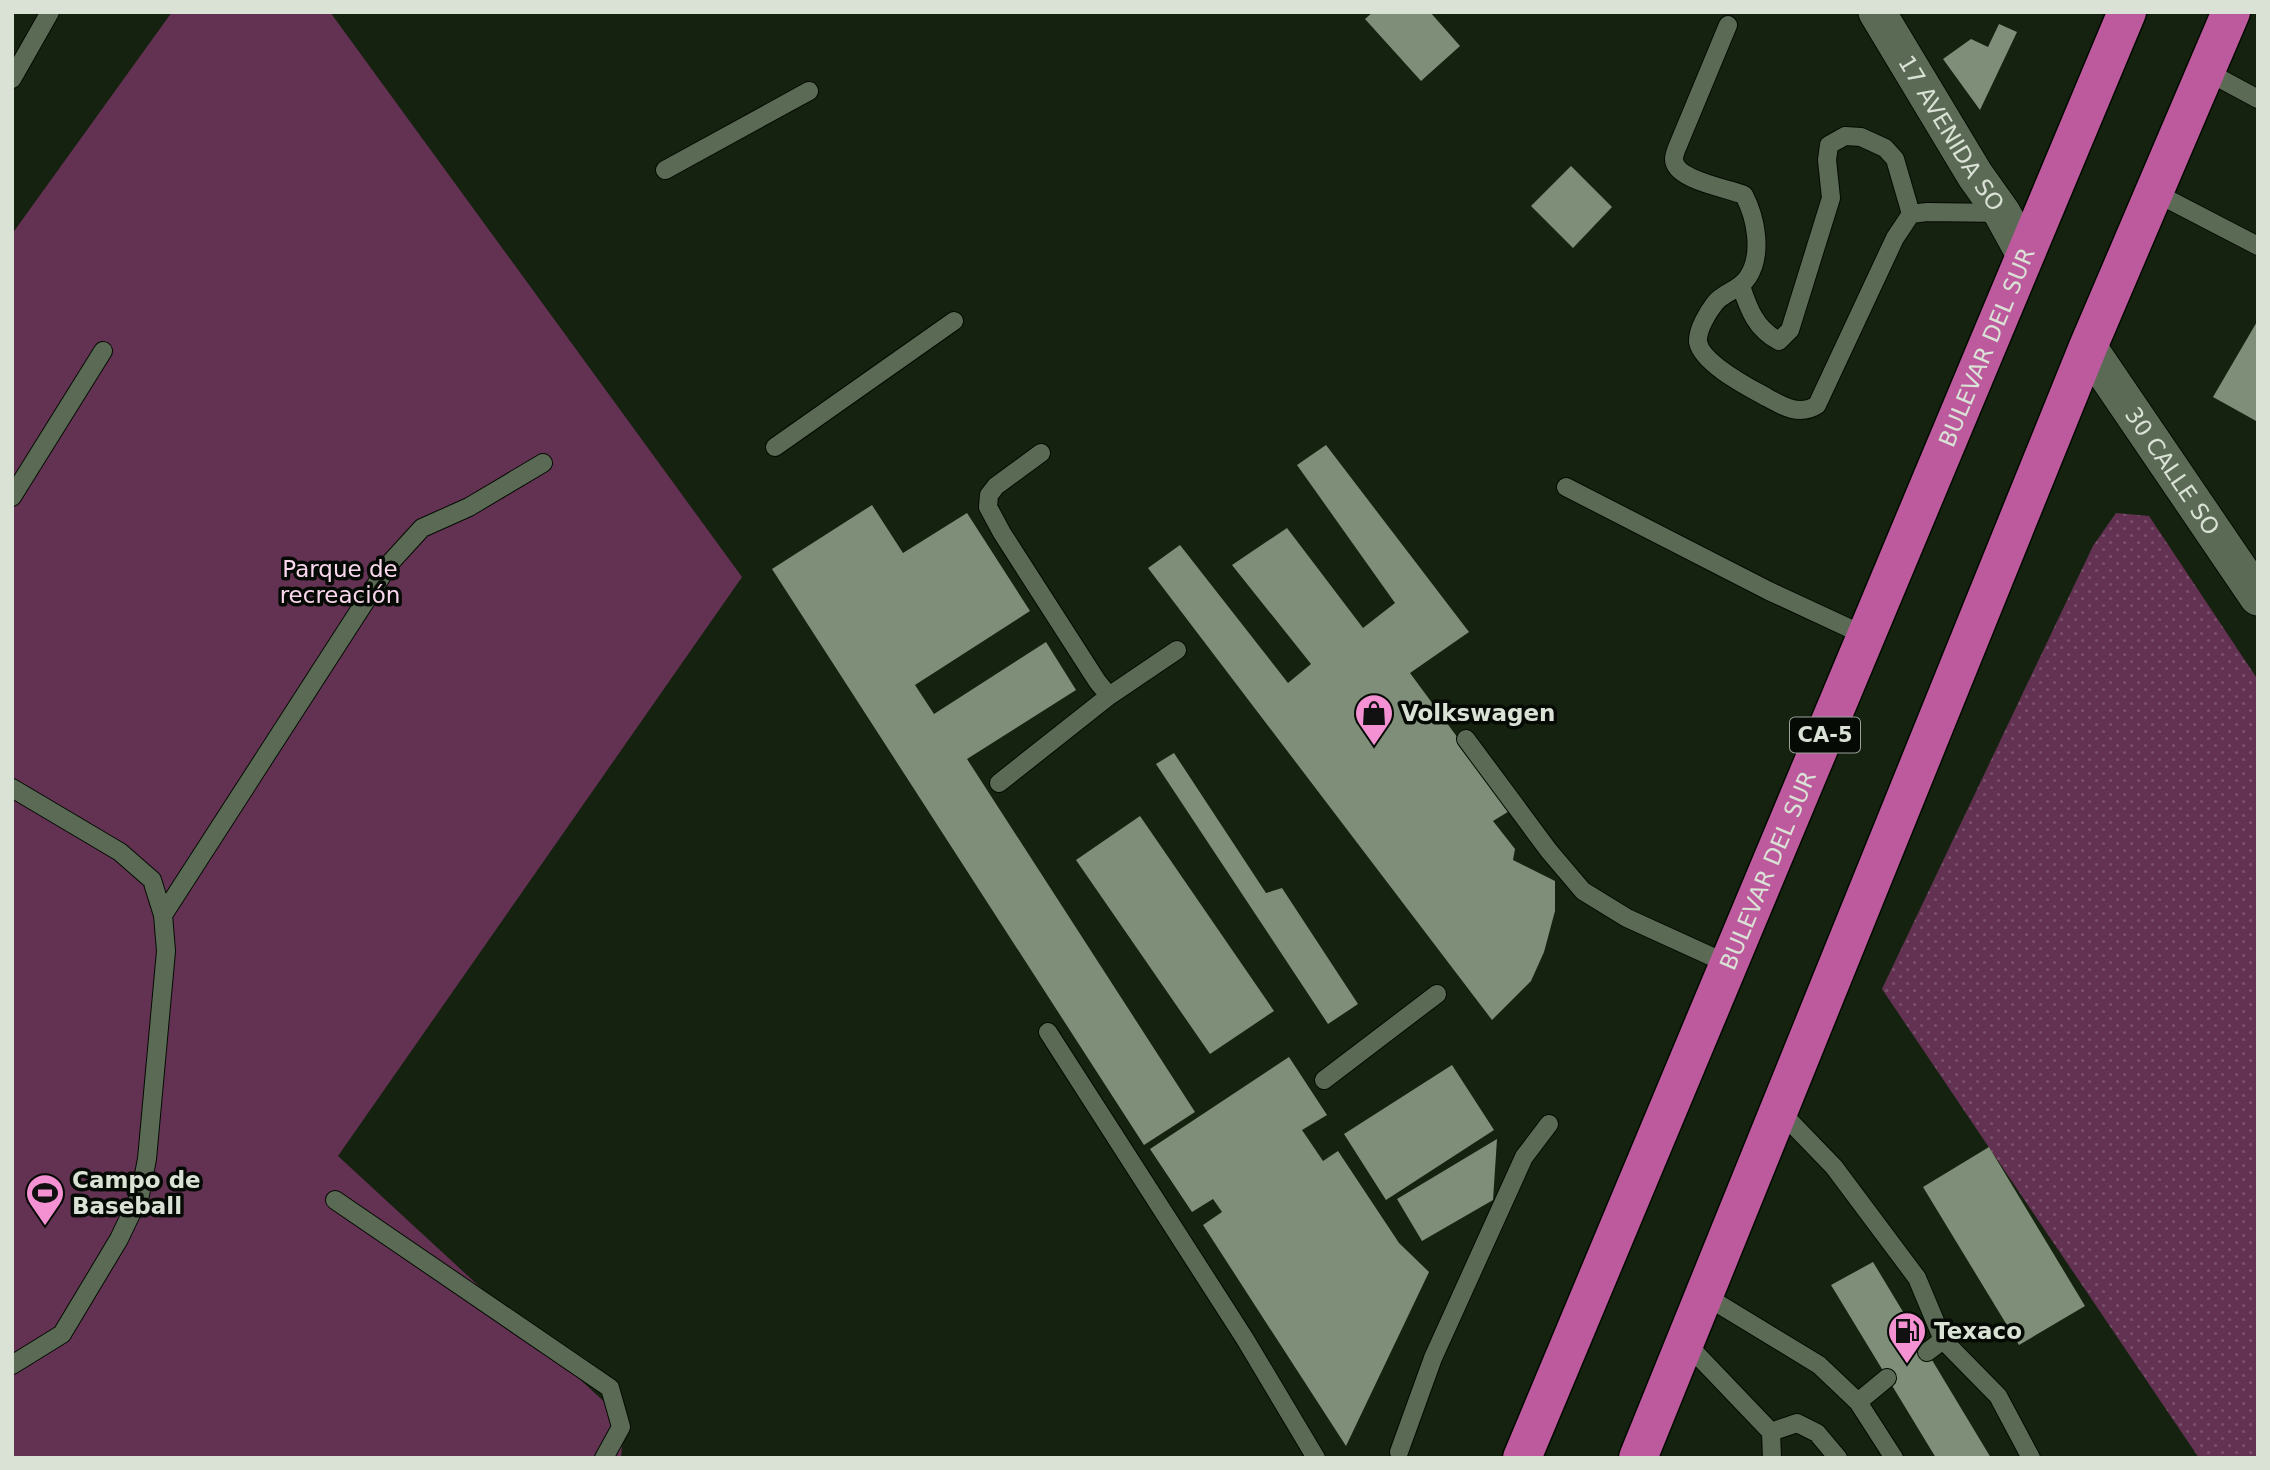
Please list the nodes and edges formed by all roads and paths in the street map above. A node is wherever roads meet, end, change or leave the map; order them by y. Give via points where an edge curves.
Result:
1 (50, 12) edge
2 (1877, 12) edge
3 (2127, 12) edge
4 (2231, 12) edge
5 (1728, 25) dead end
6 (2206, 71) junction
7 (13, 78) edge
8 (809, 91) dead end
9 (2258, 99) edge
10 (665, 170) dead end
11 (2154, 192) junction
12 (2002, 213) junction
13 (1911, 214) junction
14 (2258, 246) edge
15 (2025, 255) junction
16 (1741, 286) junction
17 (954, 321) dead end
18 (2088, 347) junction
19 (103, 351) dead end
20 (775, 447) dead end
21 (1041, 453) dead end
22 (543, 463) dead end
23 (1566, 487) dead end
24 (12, 497) edge
25 (2258, 597) edge
26 (1866, 636) junction
27 (1177, 650) dead end
28 (1109, 696) junction
29 (1466, 739) dead end
30 (999, 783) dead end
31 (12, 788) edge
32 (163, 915) junction
33 (1728, 964) junction
34 (1437, 994) dead end
35 (1048, 1032) dead end
36 (1324, 1080) dead end
37 (1780, 1111) junction
38 (1549, 1124) dead end
39 (335, 1200) dead end
40 (1704, 1295) junction
41 (1943, 1340) junction
42 (1685, 1342) junction
43 (1927, 1352) dead end
44 (12, 1365) edge
45 (1887, 1378) dead end
46 (1858, 1402) junction
47 (1771, 1432) junction
48 (1399, 1452) dead end
49 (604, 1458) edge
50 (1316, 1458) edge
51 (1522, 1458) edge
52 (1638, 1458) edge
53 (1772, 1458) edge
54 (1838, 1458) edge
55 (1894, 1458) edge
56 (2031, 1458) edge

1 - 7 lane
2 - 12 street, 17 AVENIDA SO
3 - 15 highway, BULEVAR DEL SUR / CA-5
4 - 6 highway
5 - 16 lane via 1674,160 1678,172 1687,177 1744,195 1753,212 1756,256
6 - 9 lane
6 - 11 highway
8 - 10 lane
11 - 14 lane
11 - 18 highway
12 - 13 lane
12 - 15 street, 17 AVENIDA SO
13 - 16 lane via 1895,159 1885,148 1861,137 1845,136 1829,145 1831,198 1790,330 1779,341 1751,316
13 - 16 lane via 1895,237 1823,394 1811,409 1784,407 1740,383 1701,350 1698,340 1716,302
15 - 26 highway, BULEVAR DEL SUR / CA-5
17 - 20 lane
18 - 25 street, 30 CALLE SO
18 - 37 highway
19 - 24 lane
21 - 28 lane via 996,486 988,507
22 - 32 lane via 469,507 422,528 390,563
23 - 26 lane
26 - 33 highway, BULEVAR DEL SUR / CA-5
27 - 28 lane
28 - 30 lane
29 - 33 lane via 1583,891 1627,918
31 - 32 lane via 120,852 152,880
32 - 44 lane via 166,951 140,1195 62,1334
33 - 51 highway, BULEVAR DEL SUR / CA-5
34 - 36 lane
35 - 50 lane
37 - 40 highway
37 - 41 lane via 1834,1167 1917,1278
38 - 48 lane via 1524,1157 1433,1358
39 - 49 lane via 610,1388 621,1427
40 - 42 highway
40 - 46 lane via 1819,1365
41 - 43 lane
41 - 56 lane via 1998,1396
42 - 47 lane
42 - 52 highway
45 - 46 lane
46 - 55 lane
47 - 53 lane
47 - 54 lane via 1797,1423 1818,1433

